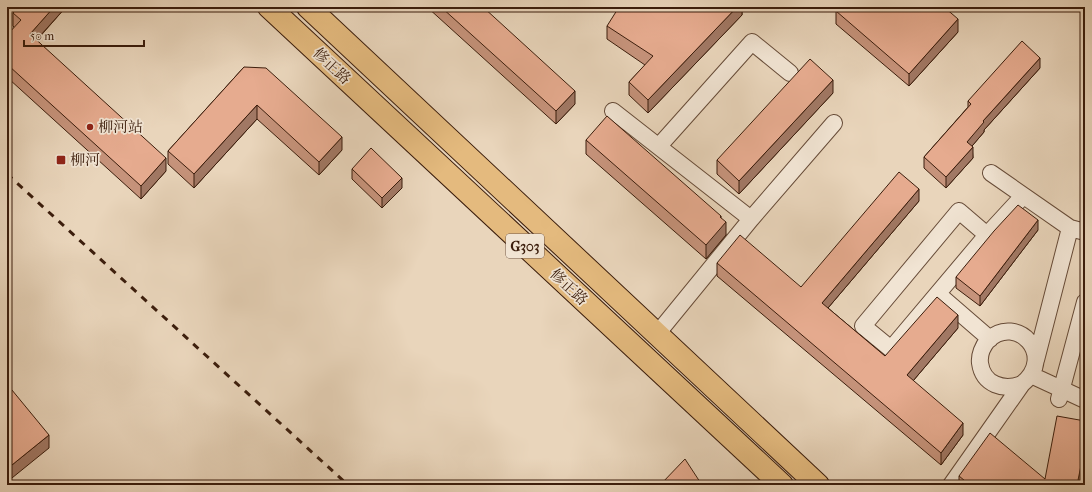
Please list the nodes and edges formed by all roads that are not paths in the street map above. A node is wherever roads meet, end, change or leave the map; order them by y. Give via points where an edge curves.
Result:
1 (269, 7) edge
2 (308, 7) edge
3 (790, 74) dead end
4 (613, 111) dead end
5 (834, 124) dead end
6 (659, 146) junction
7 (991, 173) dead end
8 (1024, 196) junction
9 (751, 219) junction
10 (1077, 230) edge
11 (987, 235) junction
12 (938, 294) junction
13 (1085, 302) edge
14 (657, 334) junction
15 (990, 339) junction
16 (1030, 373) junction
17 (1061, 394) junction
18 (1085, 400) edge
19 (782, 485) edge
20 (818, 485) edge
21 (951, 485) edge

1 - 19 highway, 修正路 / G303
2 - 14 highway, 修正路 / G303
3 - 6 street via 752,42
4 - 6 street
5 - 9 street
6 - 9 street
7 - 8 street
8 - 10 street
8 - 11 street
9 - 14 street
10 - 16 street
11 - 12 street
11 - 12 street via 959,211 863,326 891,349
12 - 15 street
13 - 17 street
14 - 20 highway, 修正路 / G303
15 - 16 street via 1002,332 1022,335 1035,351
15 - 16 street via 985,343 980,362 982,371 995,385 1013,388
16 - 17 street
16 - 21 street
17 - 18 street

